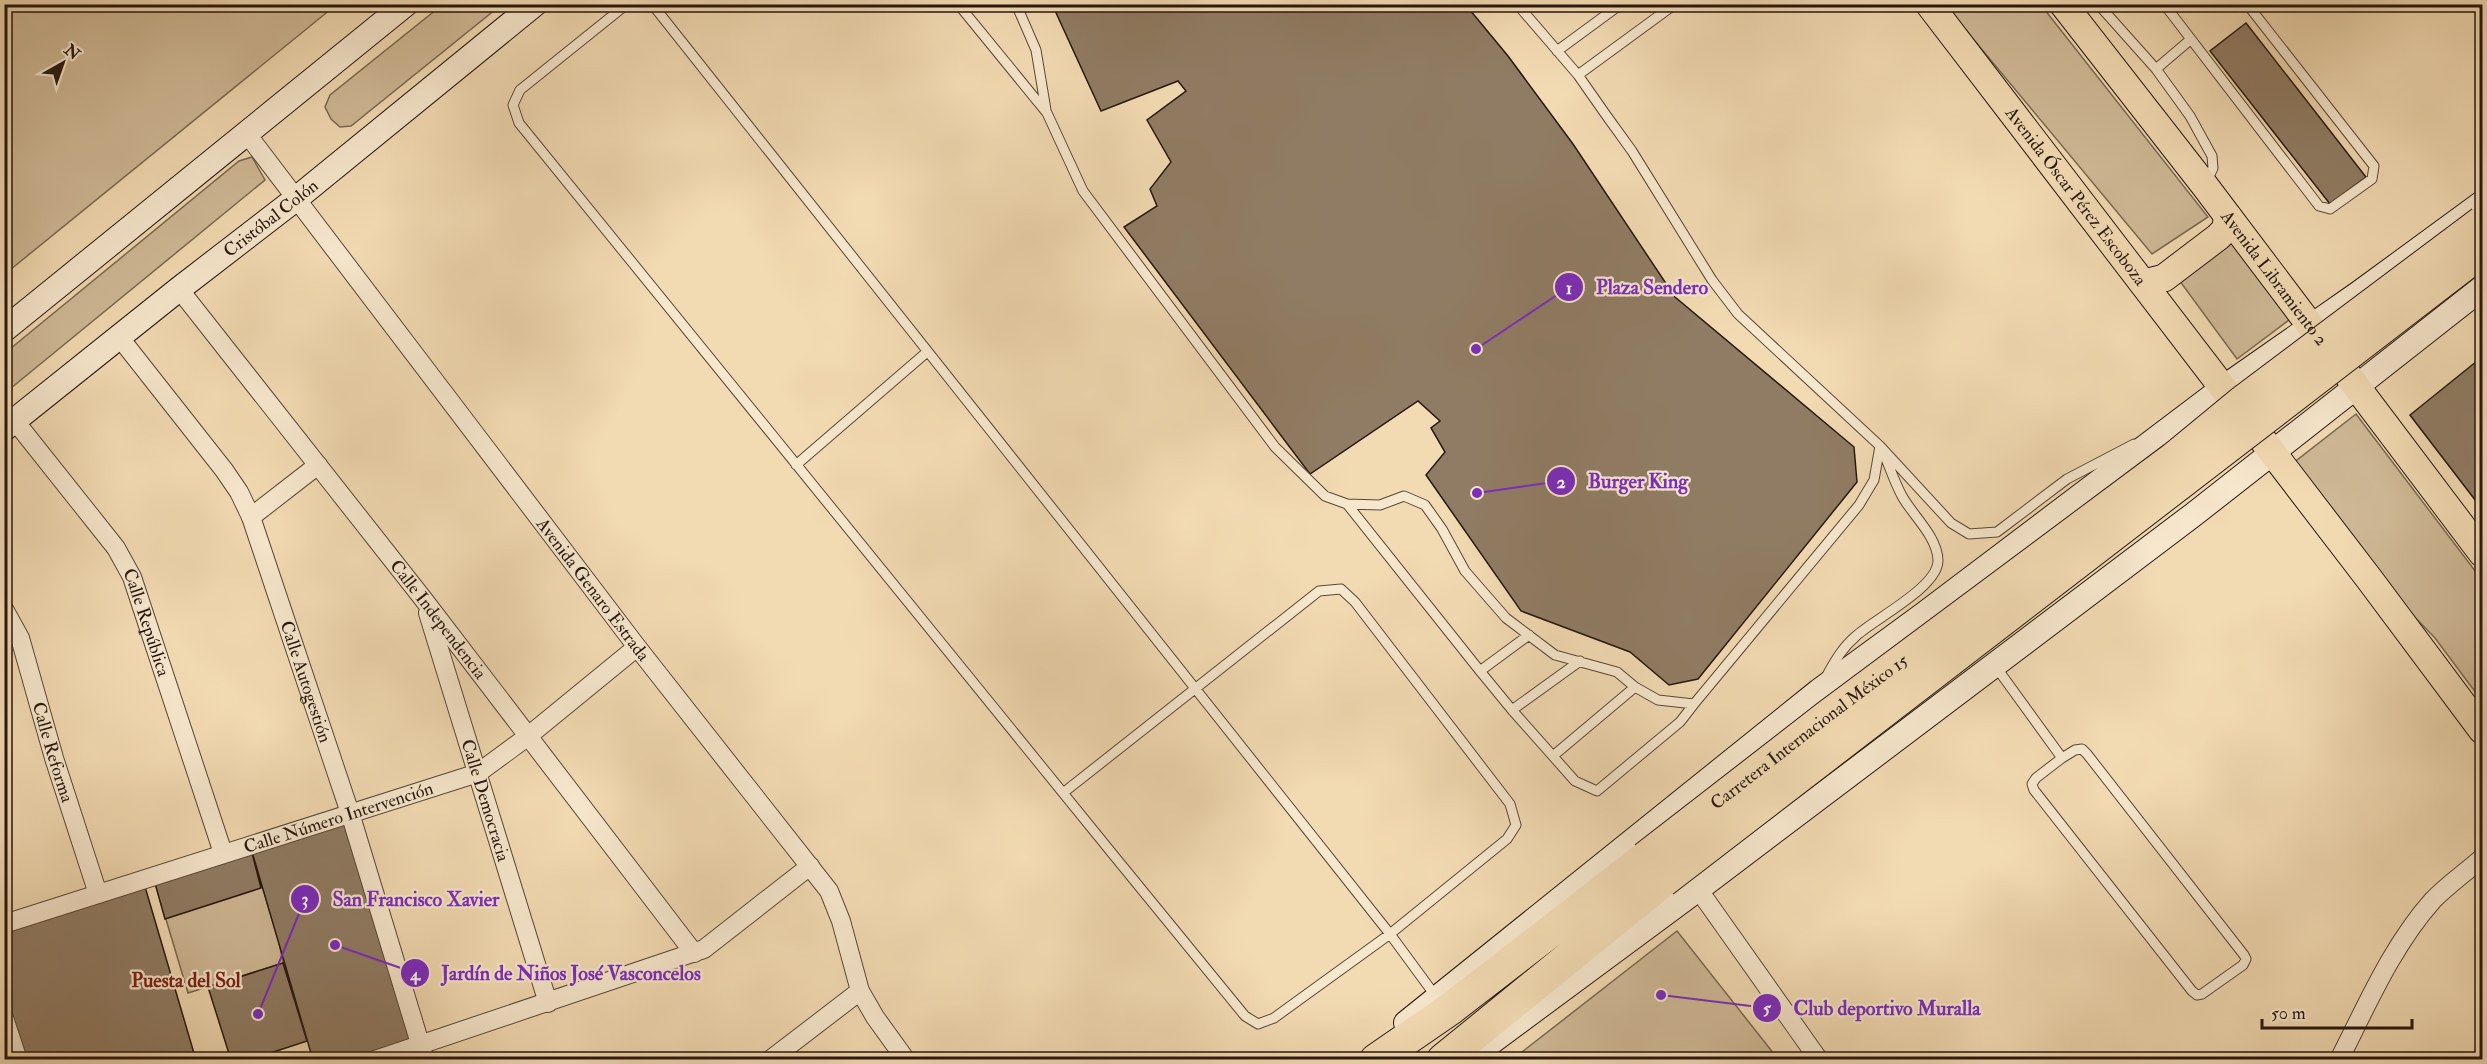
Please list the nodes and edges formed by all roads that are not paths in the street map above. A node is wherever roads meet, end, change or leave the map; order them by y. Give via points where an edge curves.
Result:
1 (406, 4) edge
2 (535, 4) edge
3 (627, 4) edge
4 (652, 4) edge
5 (958, 4) edge
6 (1016, 4) edge
7 (1517, 4) edge
8 (1621, 4) edge
9 (1675, 4) edge
10 (1929, 4) edge
11 (2063, 4) edge
12 (2098, 4) edge
13 (2164, 4) edge
14 (2247, 4) edge
15 (2190, 40) junction
16 (1557, 51) junction
17 (2156, 69) junction
18 (1578, 75) junction
19 (1047, 113) junction
20 (247, 134) junction
21 (2205, 186) junction
22 (297, 198) junction
23 (2482, 203) edge
24 (2228, 217) junction
25 (2482, 222) edge
26 (2482, 251) edge
27 (2144, 283) junction
28 (2482, 288) edge
29 (179, 289) junction
30 (2311, 326) junction
31 (4, 330) edge
32 (120, 338) junction
33 (927, 352) junction
34 (2355, 386) junction
35 (2241, 404) junction
36 (10, 425) edge
37 (2169, 428) junction
38 (1880, 446) junction
39 (2141, 450) junction
40 (2271, 452) junction
41 (318, 465) junction
42 (796, 465) junction
43 (1347, 504) junction
44 (2193, 515) junction
45 (251, 518) junction
46 (2482, 553) edge
47 (423, 600) junction
48 (4, 609) edge
49 (1529, 635) junction
50 (638, 646) junction
51 (1580, 661) junction
52 (1994, 664) junction
53 (1480, 671) junction
54 (1635, 687) junction
55 (1194, 688) junction
56 (1819, 691) junction
57 (1694, 704) junction
58 (1512, 710) junction
59 (2482, 730) edge
60 (527, 737) junction
61 (1553, 756) junction
62 (2062, 758) junction
63 (478, 773) junction
64 (1063, 793) junction
65 (350, 813) junction
66 (223, 853) junction
67 (2482, 858) edge
68 (810, 866) junction
69 (1654, 870) junction
70 (1698, 889) junction
71 (98, 894) junction
72 (4, 924) edge
73 (1390, 934) junction
74 (694, 953) junction
75 (860, 991) junction
76 (1437, 998) junction
77 (548, 1003) junction
78 (4, 1018) edge
79 (422, 1052) edge
80 (18, 1059) edge
81 (375, 1059) edge
82 (770, 1059) edge
83 (906, 1059) edge
84 (1374, 1059) edge
85 (1443, 1059) edge
86 (1467, 1059) edge
87 (1820, 1059) edge
88 (2339, 1059) edge

1 - 20 main road
2 - 22 main road, Cristóbal Colón
3 - 42 lane via 520,90 513,105 519,123
4 - 33 lane
5 - 19 lane
6 - 19 lane via 1036,51
7 - 16 lane
8 - 16 lane
9 - 18 lane
10 - 27 main road, Avenida Óscar Pérez Escoboza
11 - 21 main road, Avenida Libramiento 2
12 - 17 lane
13 - 15 lane
14 - 15 lane via 2374,166 2372,179 2330,209 2319,206
15 - 17 lane
16 - 18 lane
17 - 21 lane via 2190,116 2212,156 2213,168
18 - 38 lane via 1738,314
19 - 43 lane via 1083,191 1275,447 1325,496
20 - 22 street, Avenida Genaro Estrada
20 - 31 main road
21 - 24 main road, Avenida Libramiento 2
22 - 29 main road, Cristóbal Colón
22 - 50 street, Avenida Genaro Estrada
23 - 30 main road
24 - 27 main road via 2218,237 2164,278
24 - 30 main road, Avenida Libramiento 2
25 - 35 highway, bridge
26 - 35 highway, bridge
27 - 35 main road, Avenida Óscar Pérez Escoboza
28 - 34 main road
29 - 32 main road, Cristóbal Colón
29 - 41 street, Calle Independencia
30 - 34 main road, Avenida Libramiento 2
30 - 35 main road
32 - 36 main road, Cristóbal Colón
32 - 45 street, Calle Autogestión via 224,470
33 - 42 lane
33 - 55 lane
34 - 40 main road
34 - 46 main road, Avenida Libramiento 2
35 - 37 main road
35 - 40 main road
35 - 69 highway, Carretera Internacional México 15, bridge
36 - 66 street, Calle República via 116,548 132,577
37 - 38 lane via 2067,480 1997,532 1969,534 1951,523
37 - 39 main road
38 - 56 lane via 1902,496 1933,541 1939,561 1933,576 1857,635 1838,655
38 - 57 lane via 1874,480 1859,505
39 - 44 main road via 2169,449 2193,460 2203,482
39 - 56 main road
40 - 44 main road
40 - 59 main road
41 - 45 street
41 - 47 street, Calle Independencia
42 - 64 lane
43 - 49 lane via 1380,505 1404,496 1425,505 1465,571 1506,618
43 - 53 lane
44 - 52 main road
45 - 65 street, Calle Autogestión
47 - 60 street, Calle Independencia
47 - 63 street, Calle Democracia
48 - 71 street, Calle Reforma via 20,638
49 - 51 lane via 1555,655
49 - 53 lane
50 - 60 street, Calle Número Intervención
50 - 68 street, Avenida Genaro Estrada
51 - 54 lane via 1617,672
51 - 58 lane
52 - 62 lane
52 - 70 main road
53 - 58 lane
54 - 57 lane via 1658,700
54 - 61 lane
55 - 64 lane
55 - 73 lane
55 - 73 lane via 1319,591 1341,589 1355,602 1510,804 1516,825 1507,839
56 - 76 main road
57 - 61 lane via 1680,723 1597,791 1575,782
58 - 61 lane
60 - 63 street, Calle Número Intervención
60 - 74 street, Calle Independencia
62 - 62 lane via 2036,778 2034,790 2192,991 2202,994 2243,965 2244,955 2087,754 2082,749 2075,750
63 - 65 street, Calle Número Intervención
63 - 77 street, Calle Democracia
64 - 73 lane via 1245,1016 1258,1024 1274,1018
65 - 66 street, Calle Número Intervención
65 - 79 street, Calle Autogestión
66 - 71 street, Calle Número Intervención
67 - 88 street via 2434,899 2415,923 2380,977
68 - 74 street
68 - 75 street, Avenida Genaro Estrada via 829,891
69 - 84 highway, Carretera Internacional México 15
69 - 85 highway, Carretera Internacional México 15
70 - 86 main road
70 - 87 street
71 - 72 street, Calle Número Intervención
73 - 76 lane
74 - 77 street
75 - 82 street
75 - 83 street, Avenida Genaro Estrada
76 - 84 main road via 1409,1020
77 - 79 street
78 - 80 street
79 - 81 street

